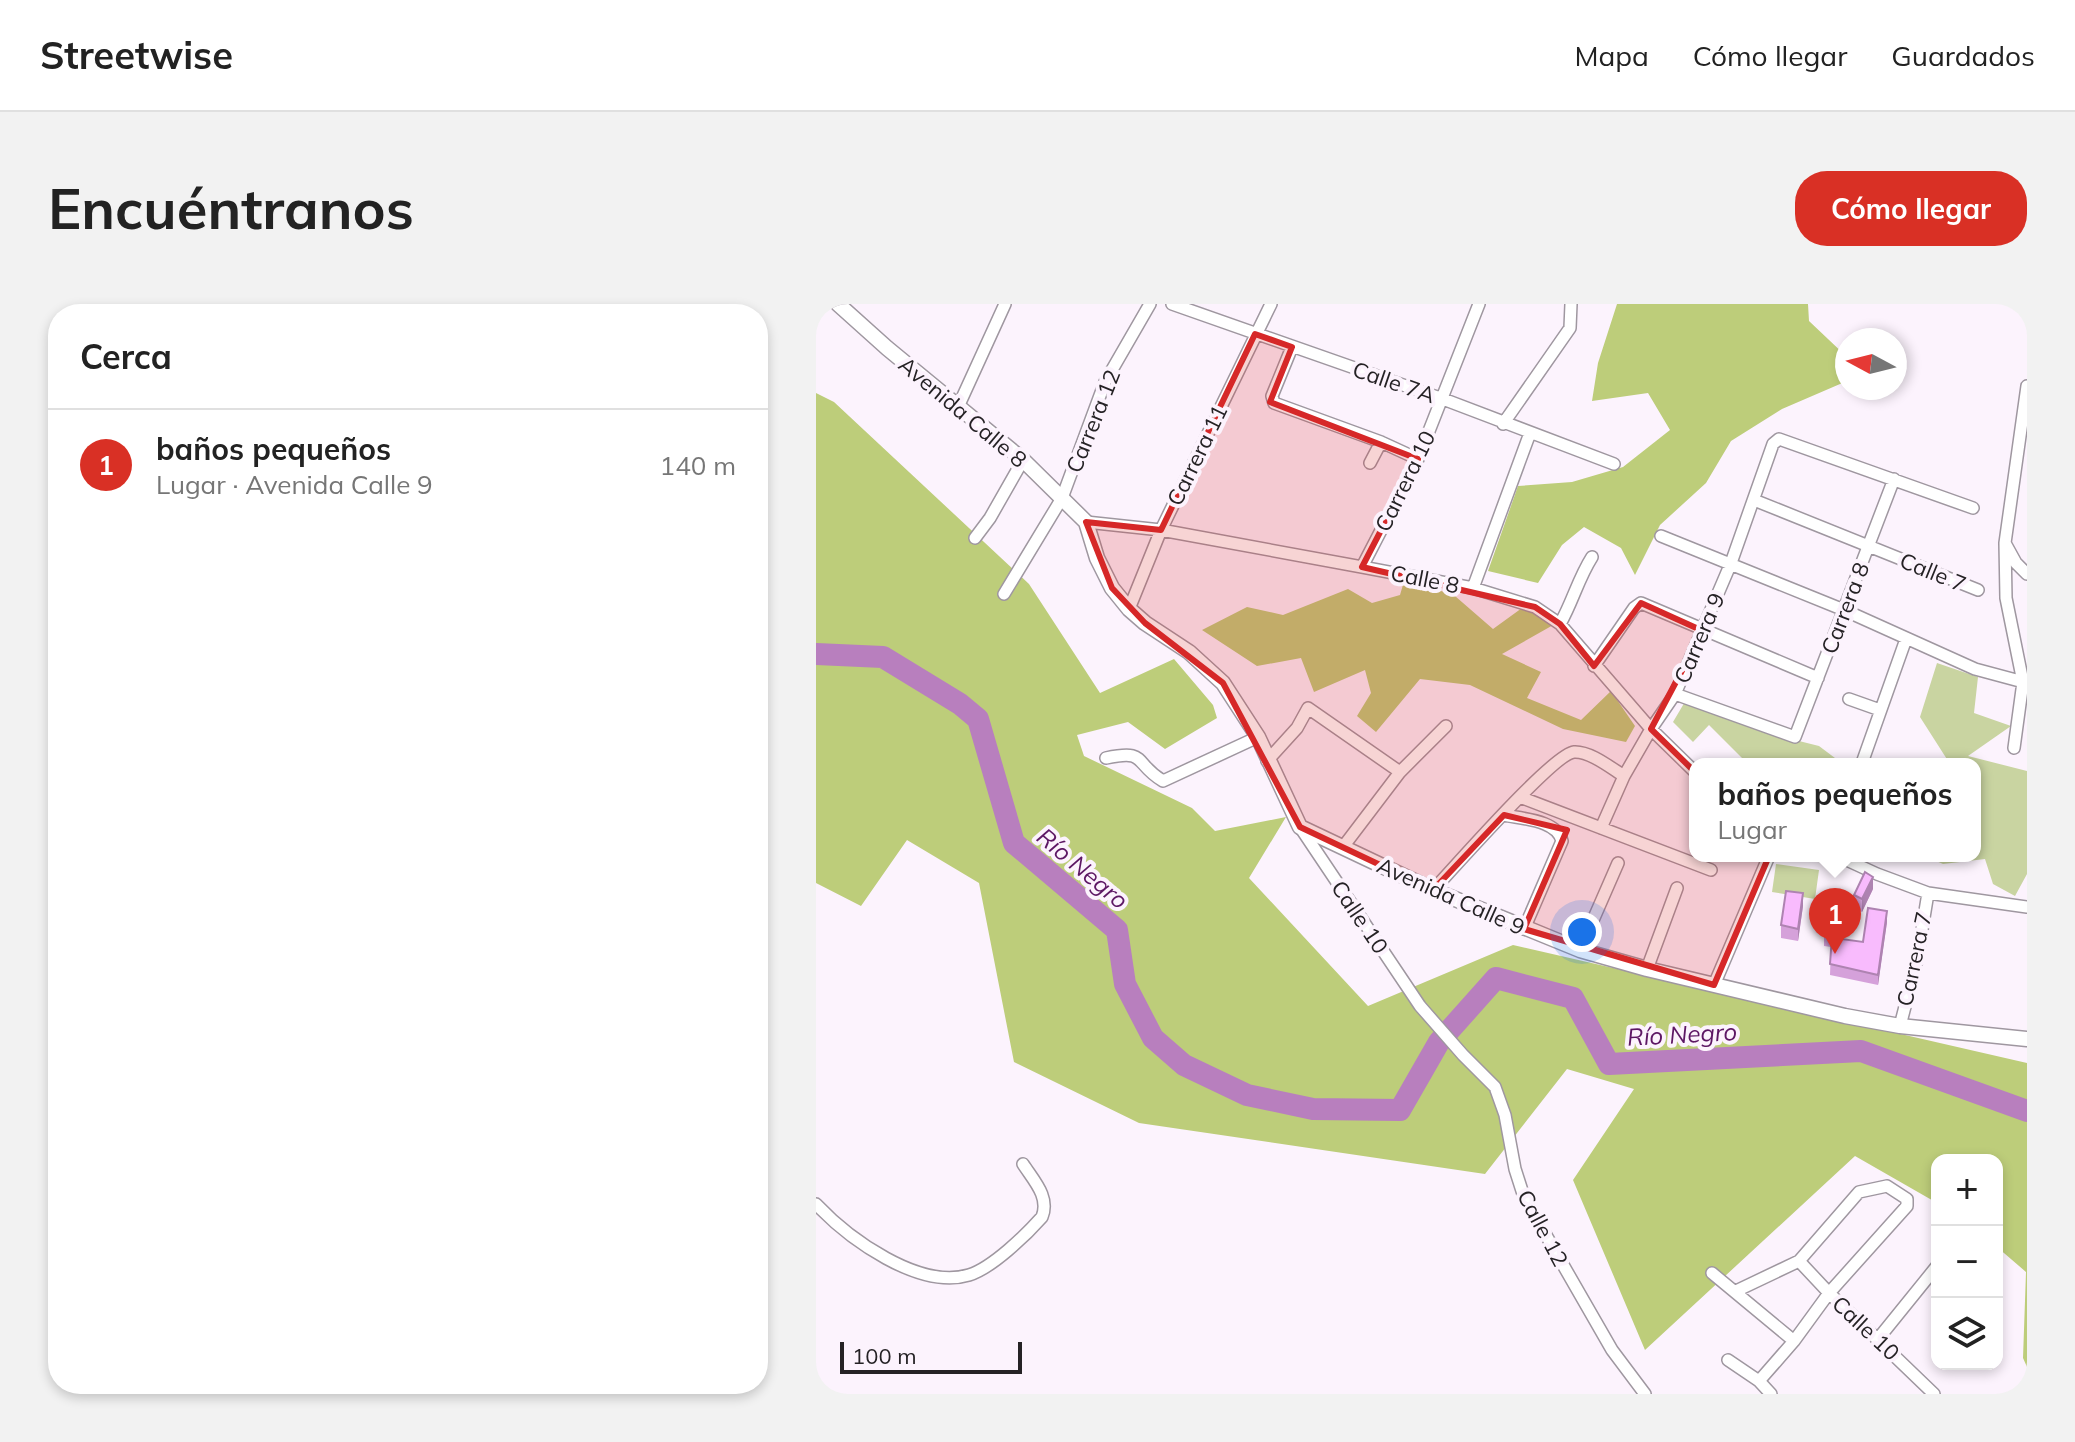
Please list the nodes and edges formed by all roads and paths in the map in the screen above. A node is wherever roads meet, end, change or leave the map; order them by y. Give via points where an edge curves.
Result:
1 (838, 304) edge
2 (1005, 304) edge
3 (1150, 304) edge
4 (1172, 304) edge
5 (1271, 304) edge
6 (1479, 304) edge
7 (1571, 304) edge
8 (1255, 334) junction
9 (1292, 347) junction
10 (2027, 386) edge
11 (1443, 399) junction
12 (958, 407) junction
13 (1503, 424) junction
14 (1530, 433) junction
15 (1381, 442) junction
16 (1418, 459) junction
17 (1023, 460) junction
18 (1370, 463) dead end
19 (1614, 464) dead end
20 (1894, 479) junction
21 (1062, 498) junction
22 (1754, 500) junction
23 (1973, 508) dead end
24 (1086, 522) junction
25 (1161, 530) junction
26 (1661, 536) dead end
27 (975, 538) dead end
28 (2005, 543) junction
29 (1869, 546) junction
30 (1592, 557) dead end
31 (1731, 563) junction
32 (1362, 567) junction
33 (2027, 574) edge
34 (1473, 588) junction
35 (1978, 590) dead end
36 (1004, 594) dead end
37 (1129, 609) junction
38 (1844, 610) junction
39 (1560, 624) junction
40 (1703, 631) junction
41 (1906, 639) junction
42 (1594, 666) junction
43 (1818, 678) junction
44 (2025, 683) edge
45 (1675, 694) junction
46 (1849, 699) dead end
47 (1880, 710) junction
48 (1446, 726) dead end
49 (1651, 729) junction
50 (1258, 737) junction
51 (2014, 748) dead end
52 (1106, 758) dead end
53 (1864, 758) edge
54 (1267, 761) junction
55 (1689, 766) edge
56 (1400, 772) junction
57 (1624, 776) junction
58 (1520, 797) junction
59 (1504, 815) junction
60 (1300, 827) junction
61 (1601, 828) junction
62 (1343, 847) junction
63 (1689, 862) edge
64 (1690, 862) edge
65 (1766, 862) edge
66 (1851, 862) edge
67 (1618, 863) dead end
68 (1711, 870) dead end
69 (1677, 888) dead end
70 (1433, 890) junction
71 (1928, 893) junction
72 (2027, 907) edge
73 (1524, 929) junction
74 (1580, 950) junction
75 (1647, 969) junction
76 (1714, 985) junction
77 (1900, 1026) junction
78 (2027, 1039) edge
79 (1463, 1055) joint
80 (1023, 1164) dead end
81 (816, 1204) edge
82 (1799, 1261) junction
83 (1712, 1273) dead end
84 (1931, 1273) edge
85 (1736, 1291) junction
86 (1829, 1293) junction
87 (1878, 1339) junction
88 (1794, 1341) junction
89 (1728, 1360) dead end
90 (1759, 1381) junction
91 (1645, 1394) edge
92 (1771, 1394) edge
93 (1934, 1394) edge

1 - 12 street, Avenida Calle 8
2 - 12 street
3 - 21 street, Carrera 12 via 1105,382
4 - 8 street, Calle 7A
5 - 8 street, Carrera 11
6 - 11 street, Carrera 10
7 - 13 street via 1570,328
8 - 9 street, Calle 7A
8 - 25 street, Carrera 11
9 - 11 street, Calle 7A
9 - 15 street via 1272,396 1274,403
10 - 28 street
11 - 13 street, Calle 7A
11 - 16 street, Carrera 10
12 - 17 street, Avenida Calle 8
13 - 14 street, Calle 7A
14 - 19 street, Calle 7A
14 - 34 street
15 - 16 street
15 - 18 street
16 - 32 street, Carrera 10
17 - 21 street, Avenida Calle 8
17 - 27 street
20 - 22 street, Carrera 9 via 1779,439
20 - 23 street
20 - 29 street, Carrera 8
21 - 24 street, Avenida Calle 8
21 - 36 street, Carrera 12
22 - 29 street, Calle 7
22 - 31 street, Carrera 9
24 - 25 street, Calle 8
24 - 37 street via 1097,558
25 - 32 street, Calle 8
25 - 37 street, Carrera 11
26 - 31 street
28 - 33 street
28 - 44 street via 2006,598
29 - 35 street, Calle 7
29 - 38 street, Carrera 8
30 - 39 street
31 - 38 street
31 - 40 street, Carrera 9
32 - 34 street, Calle 8
34 - 39 street, Calle 8 via 1535,607
37 - 50 street via 1211,671
38 - 41 street
38 - 43 street, Carrera 8
39 - 42 street, Calle 8
40 - 42 street via 1641,603
40 - 43 street
40 - 45 street, Carrera 9
41 - 44 street via 1975,669
41 - 47 street
42 - 49 street, Calle 8
43 - 45 street, Carrera 8 via 1795,737
44 - 51 street
45 - 49 street, Carrera 9
46 - 47 street
47 - 53 street
48 - 56 street
49 - 55 street, Calle 8
49 - 57 street, Carrera 9
50 - 52 street via 1163,781 1134,755
50 - 54 street
54 - 56 street via 1308,708
54 - 60 street
56 - 62 street
57 - 58 street via 1585,754 1565,754
57 - 61 street, Carrera 9
58 - 59 street
58 - 61 street
59 - 70 street
59 - 73 street via 1552,826 1562,841
60 - 62 street, Avenida Calle 9
60 - 79 street, Calle 10 via 1420,1006
61 - 63 street
62 - 70 street, Avenida Calle 9
64 - 68 street
65 - 76 street
66 - 71 street
67 - 74 street
69 - 75 street
70 - 73 street, Avenida Calle 9
71 - 72 street
71 - 77 street, Carrera 7
73 - 74 street, Avenida Calle 9
74 - 75 street, Avenida Calle 9
75 - 76 street, Avenida Calle 9
76 - 77 street, Avenida Calle 9
77 - 78 street, Avenida Calle 9
79 - 91 street, Calle 12 via 1495,1087 1524,1197 1612,1350
80 - 81 street via 1044,1199 1042,1217 991,1262 957,1278 934,1277 892,1263
82 - 85 street
82 - 86 street, Calle 10
82 - 86 street via 1859,1192 1887,1186 1907,1199 1907,1206
83 - 85 street
84 - 87 street
85 - 88 street
86 - 87 street, Calle 10
86 - 88 street
87 - 93 street, Calle 10
88 - 90 street
89 - 90 street
90 - 92 street

